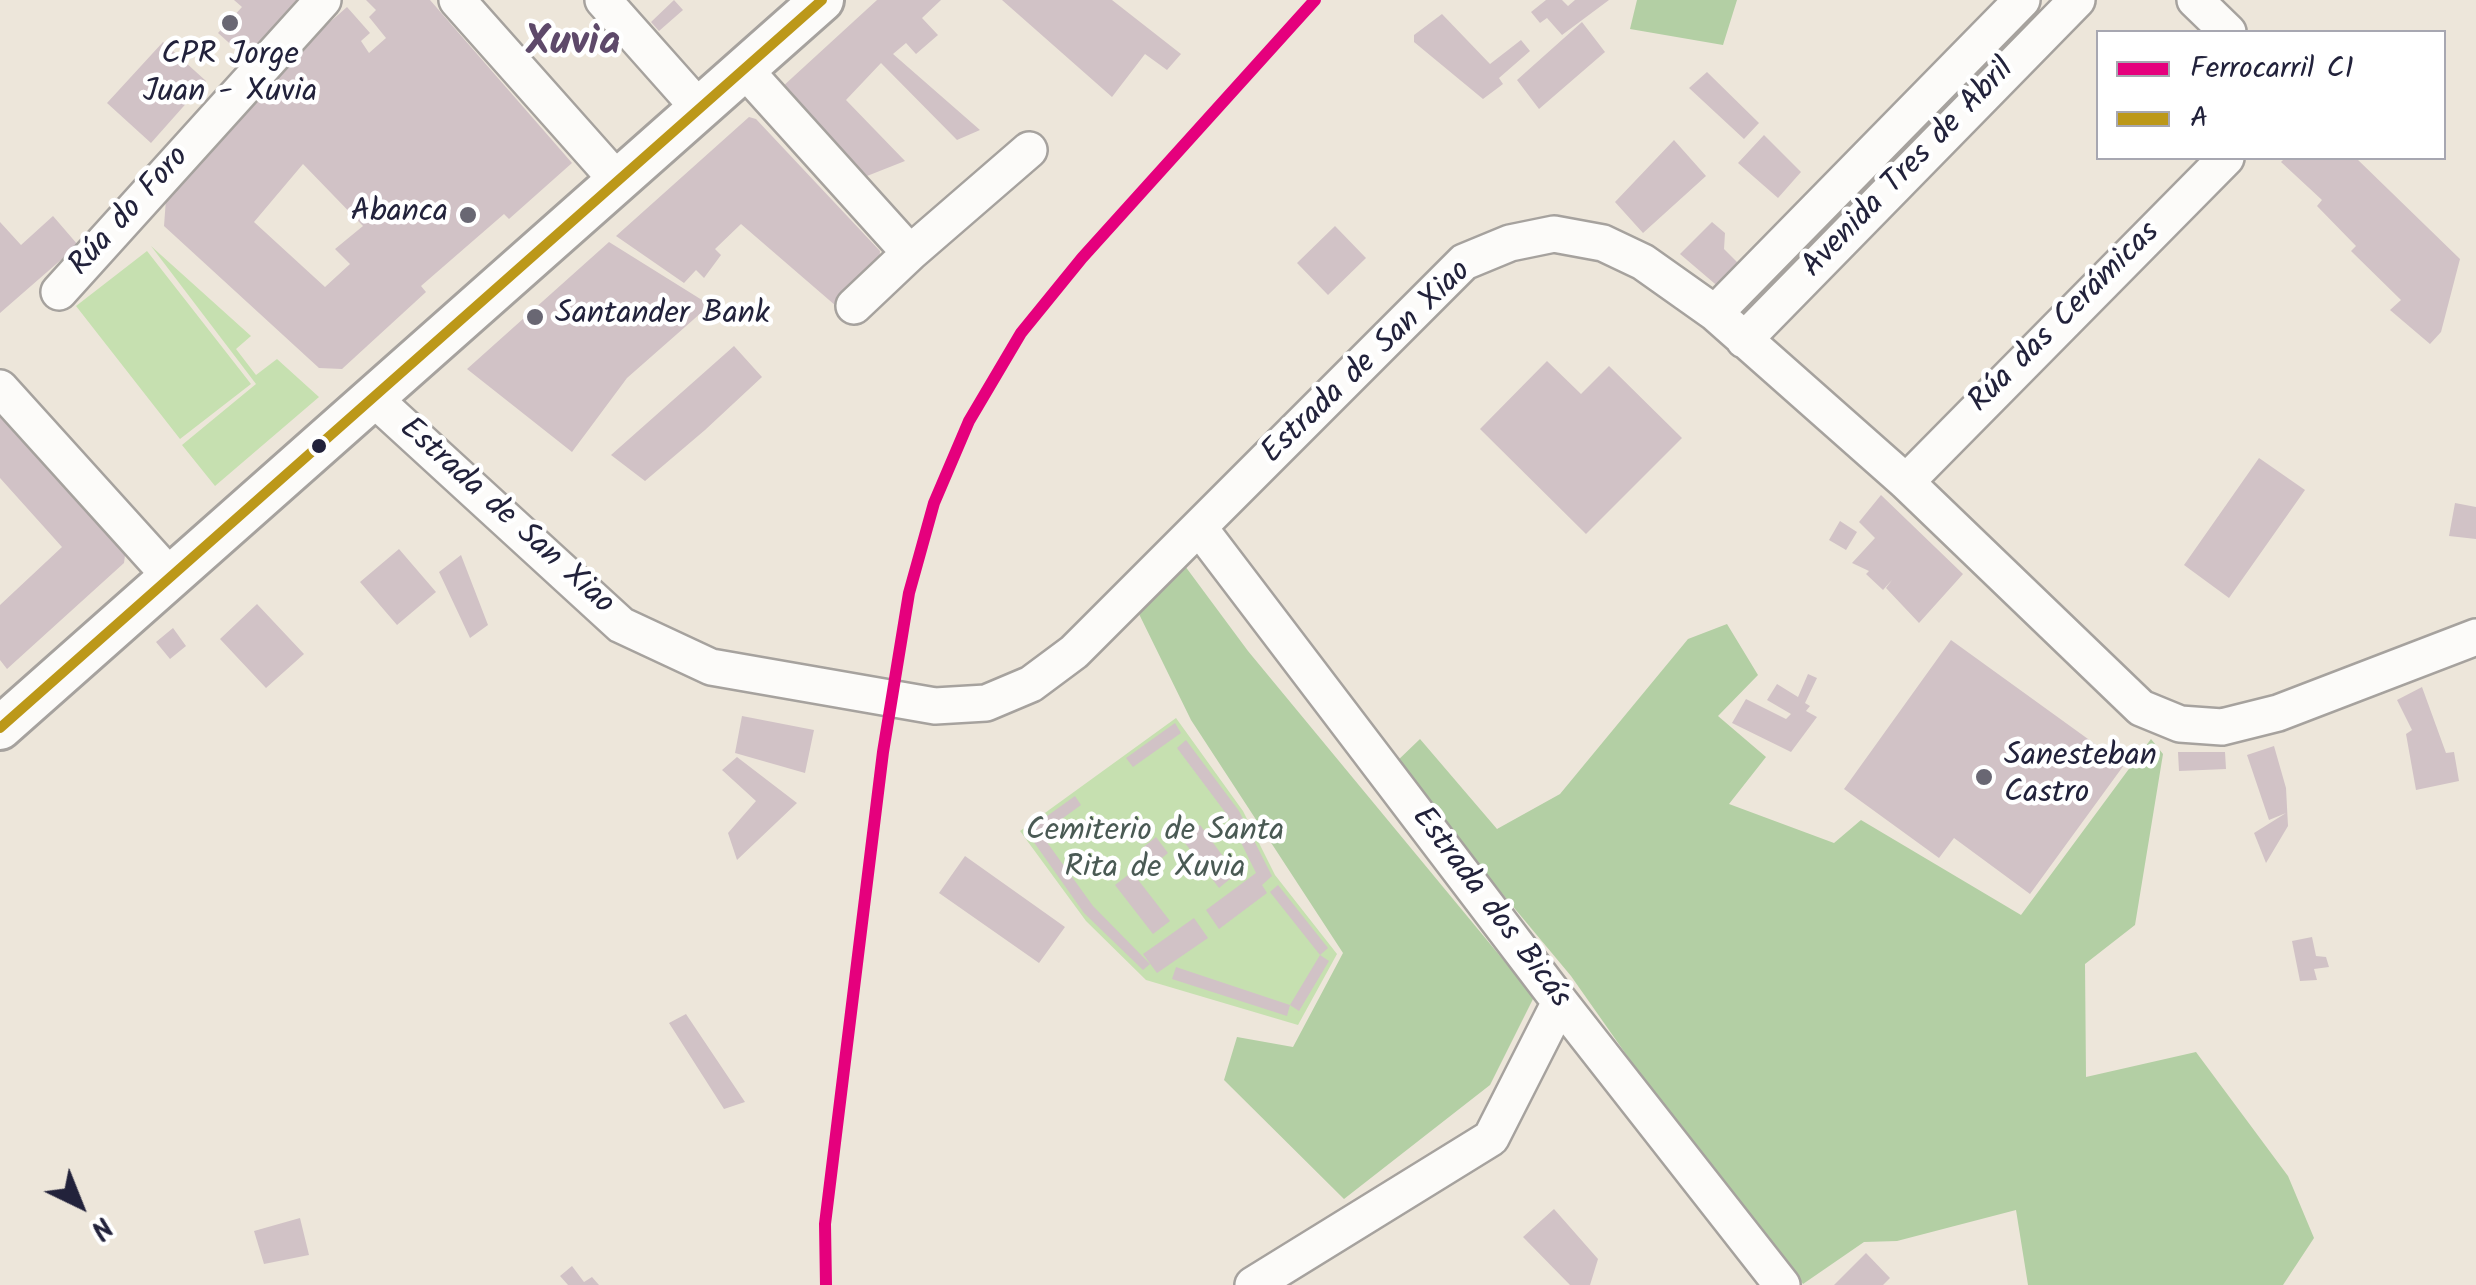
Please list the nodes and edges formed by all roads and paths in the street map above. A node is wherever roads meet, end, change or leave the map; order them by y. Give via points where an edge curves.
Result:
1 (323, 0) edge
2 (458, 0) edge
3 (603, 0) edge
4 (822, 0) edge
5 (2022, 0) edge
6 (2076, 0) edge
7 (2194, 0) edge
8 (2226, 30) edge
9 (744, 70) junction
10 (699, 108) junction
11 (1029, 150) dead end
12 (2224, 160) edge
13 (616, 180) junction
14 (910, 253) junction
15 (59, 292) dead end
16 (854, 306) dead end
17 (1716, 314) junction
18 (1744, 340) junction
19 (0, 388) edge
20 (371, 396) junction
21 (1906, 482) junction
22 (1200, 530) junction
23 (170, 576) junction
24 (2476, 638) edge
25 (0, 728) edge
26 (1560, 1002) junction
27 (1252, 1285) edge
28 (1782, 1285) edge

1 - 15 street, Rúa do Foro
2 - 13 street
3 - 10 street
4 - 9 main road
5 - 17 street, Avenida Tres de Abril
6 - 18 street, Avenida Tres de Abril
7 - 8 street
9 - 10 main road
9 - 14 street
10 - 13 main road
11 - 14 street
12 - 21 street, Rúa das Cerámicas
13 - 20 main road
14 - 16 street
17 - 18 street, Estrada de San Xiao
17 - 22 street, Estrada de San Xiao via 1643,262 1603,243 1554,234 1464,262
18 - 21 street, Estrada de San Xiao
19 - 23 street
20 - 22 street, Estrada de San Xiao via 621,625 711,667 935,706 986,703 1031,684 1074,652
20 - 23 main road
21 - 24 street, Estrada de San Xiao via 2141,708 2180,724 2222,728 2278,714
22 - 26 street, Estrada dos Bicás
23 - 25 main road
26 - 27 street via 1491,1138
26 - 28 street, Estrada dos Bicás

